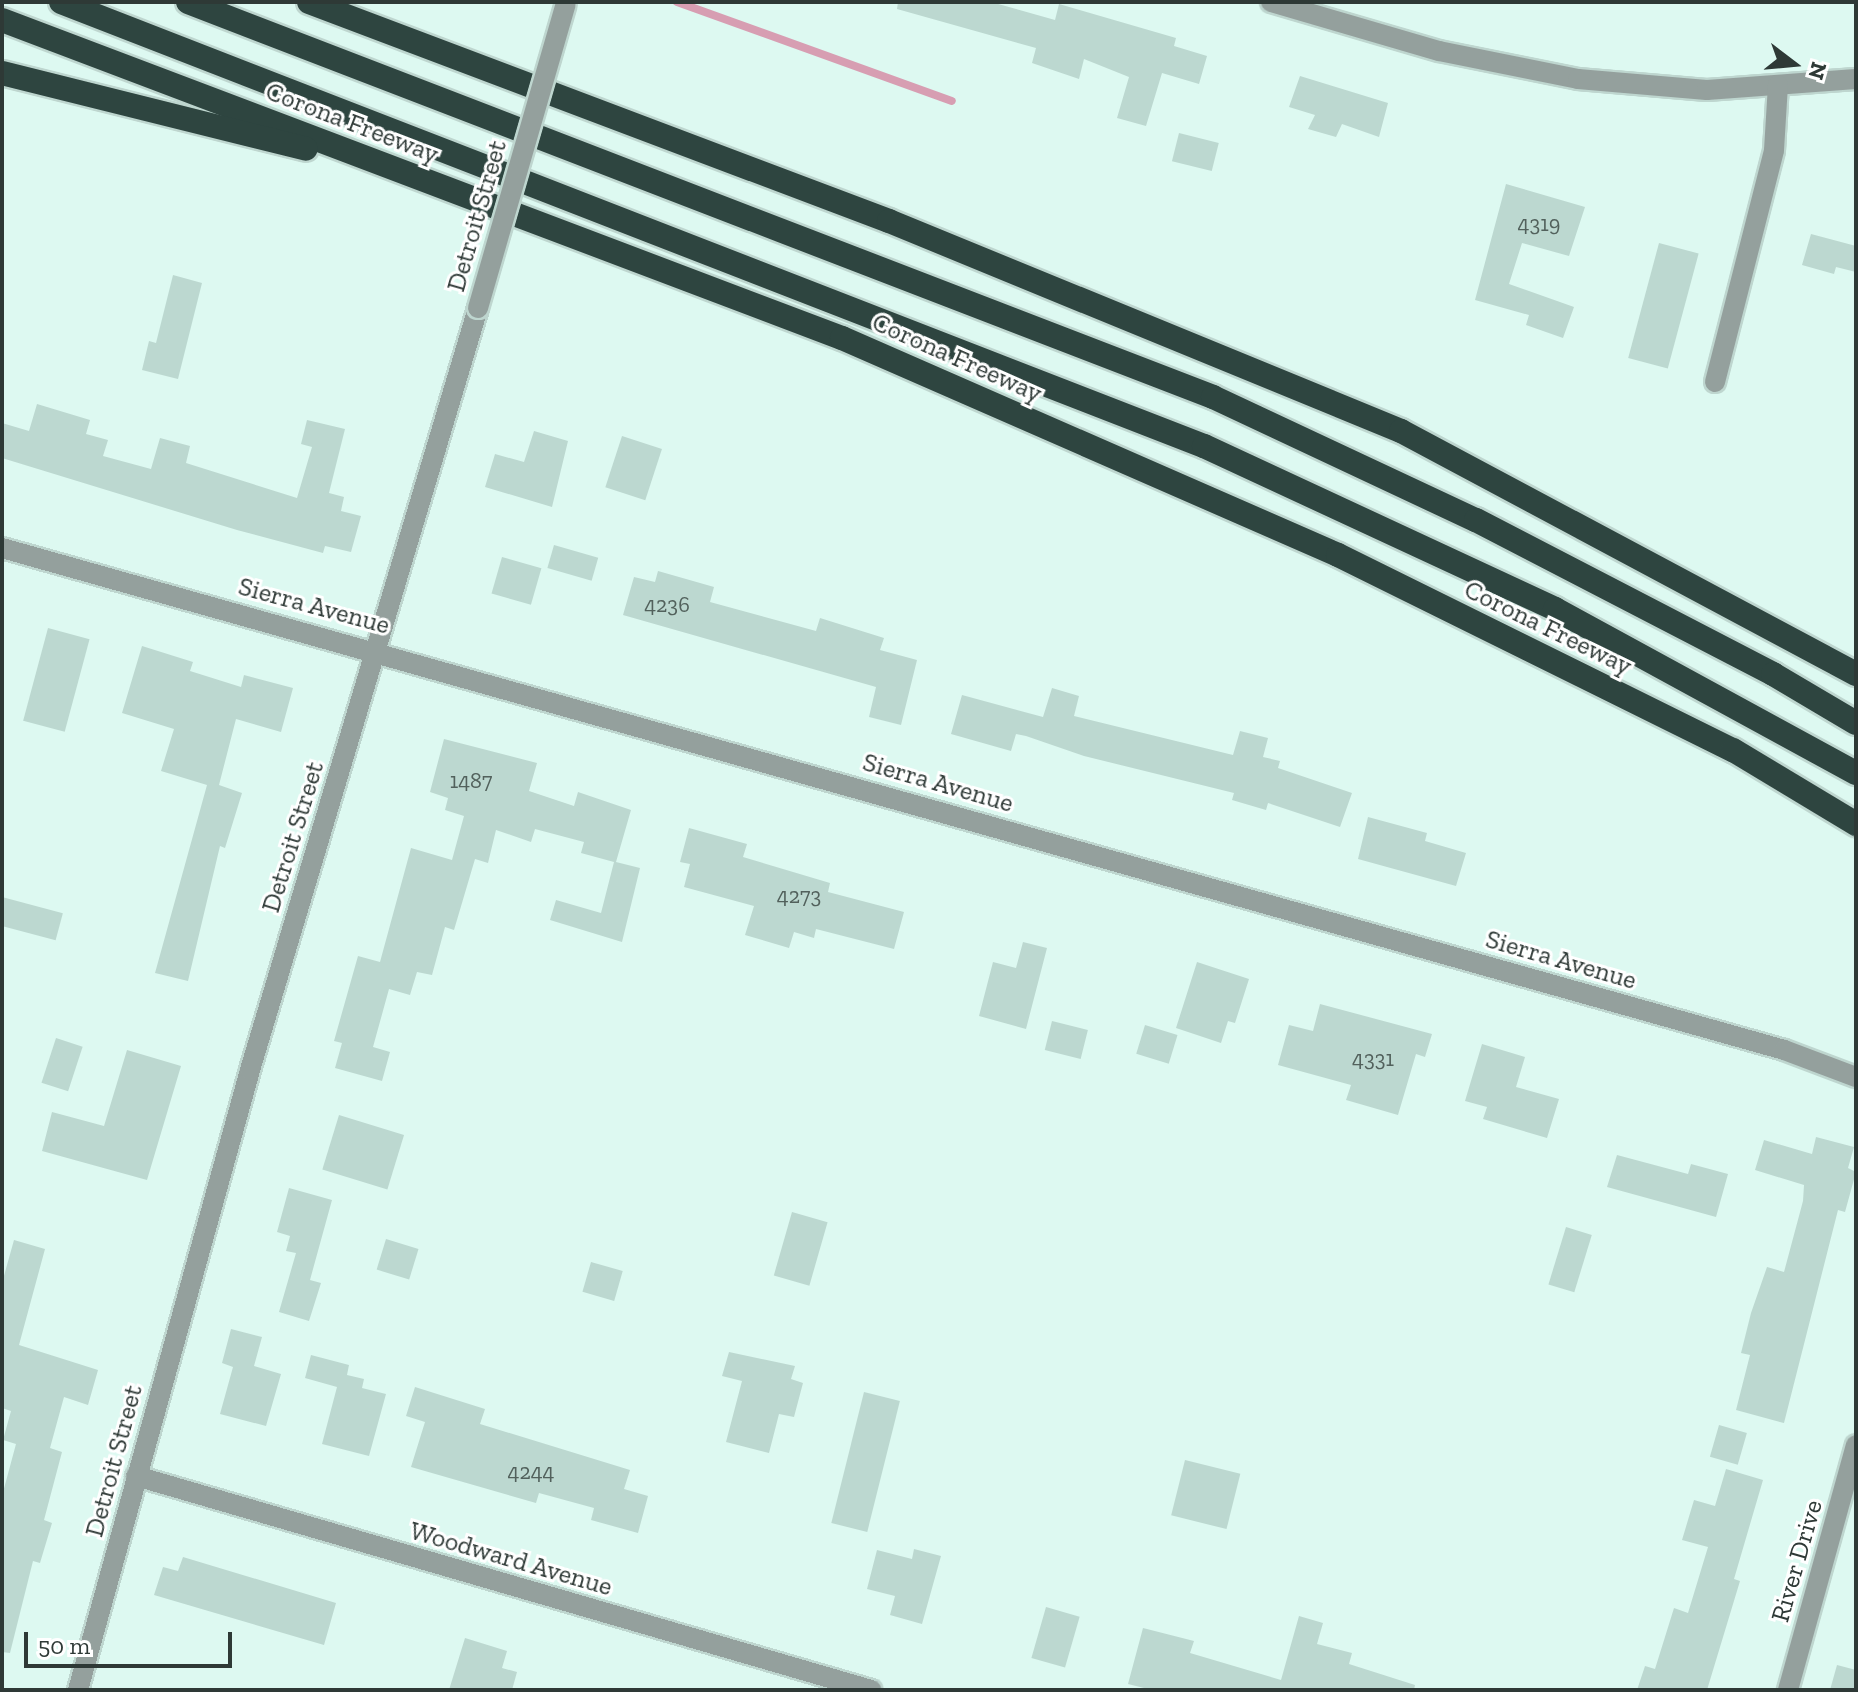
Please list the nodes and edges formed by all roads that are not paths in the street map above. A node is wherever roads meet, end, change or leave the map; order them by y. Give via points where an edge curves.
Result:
1 (61, 2) edge
2 (188, 2) edge
3 (309, 2) edge
4 (347, 2) edge
5 (1271, 2) edge
6 (566, 3) edge
7 (2, 20) edge
8 (463, 60) junction
9 (2, 73) edge
10 (1856, 79) edge
11 (1778, 85) junction
12 (419, 178) junction
13 (1715, 382) dead end
14 (2, 548) edge
15 (377, 650) junction
16 (1856, 674) edge
17 (1856, 723) edge
18 (1856, 773) edge
19 (1856, 824) edge
20 (1856, 1077) edge
21 (1856, 1445) edge
22 (136, 1476) junction
23 (78, 1690) edge
24 (871, 1690) edge
25 (1788, 1690) edge

1 - 18 highway via 1204,446 1555,609
2 - 17 highway via 1213,397 1476,520 1773,674
3 - 8 highway
4 - 8 highway
5 - 11 street via 1439,51 1578,79 1707,90
6 - 15 street, Detroit Street, bridge
7 - 12 highway, Corona Freeway
8 - 16 highway via 889,221 1401,431
9 - 12 highway
10 - 11 street
11 - 13 street via 1774,150
12 - 19 highway, Corona Freeway via 842,338 1338,555 1733,750
14 - 15 street, Sierra Avenue
15 - 20 street, Sierra Avenue via 1784,1050
15 - 22 street, Detroit Street via 250,1070
21 - 25 street, River Drive
22 - 23 street, Detroit Street
22 - 24 street, Woodward Avenue

